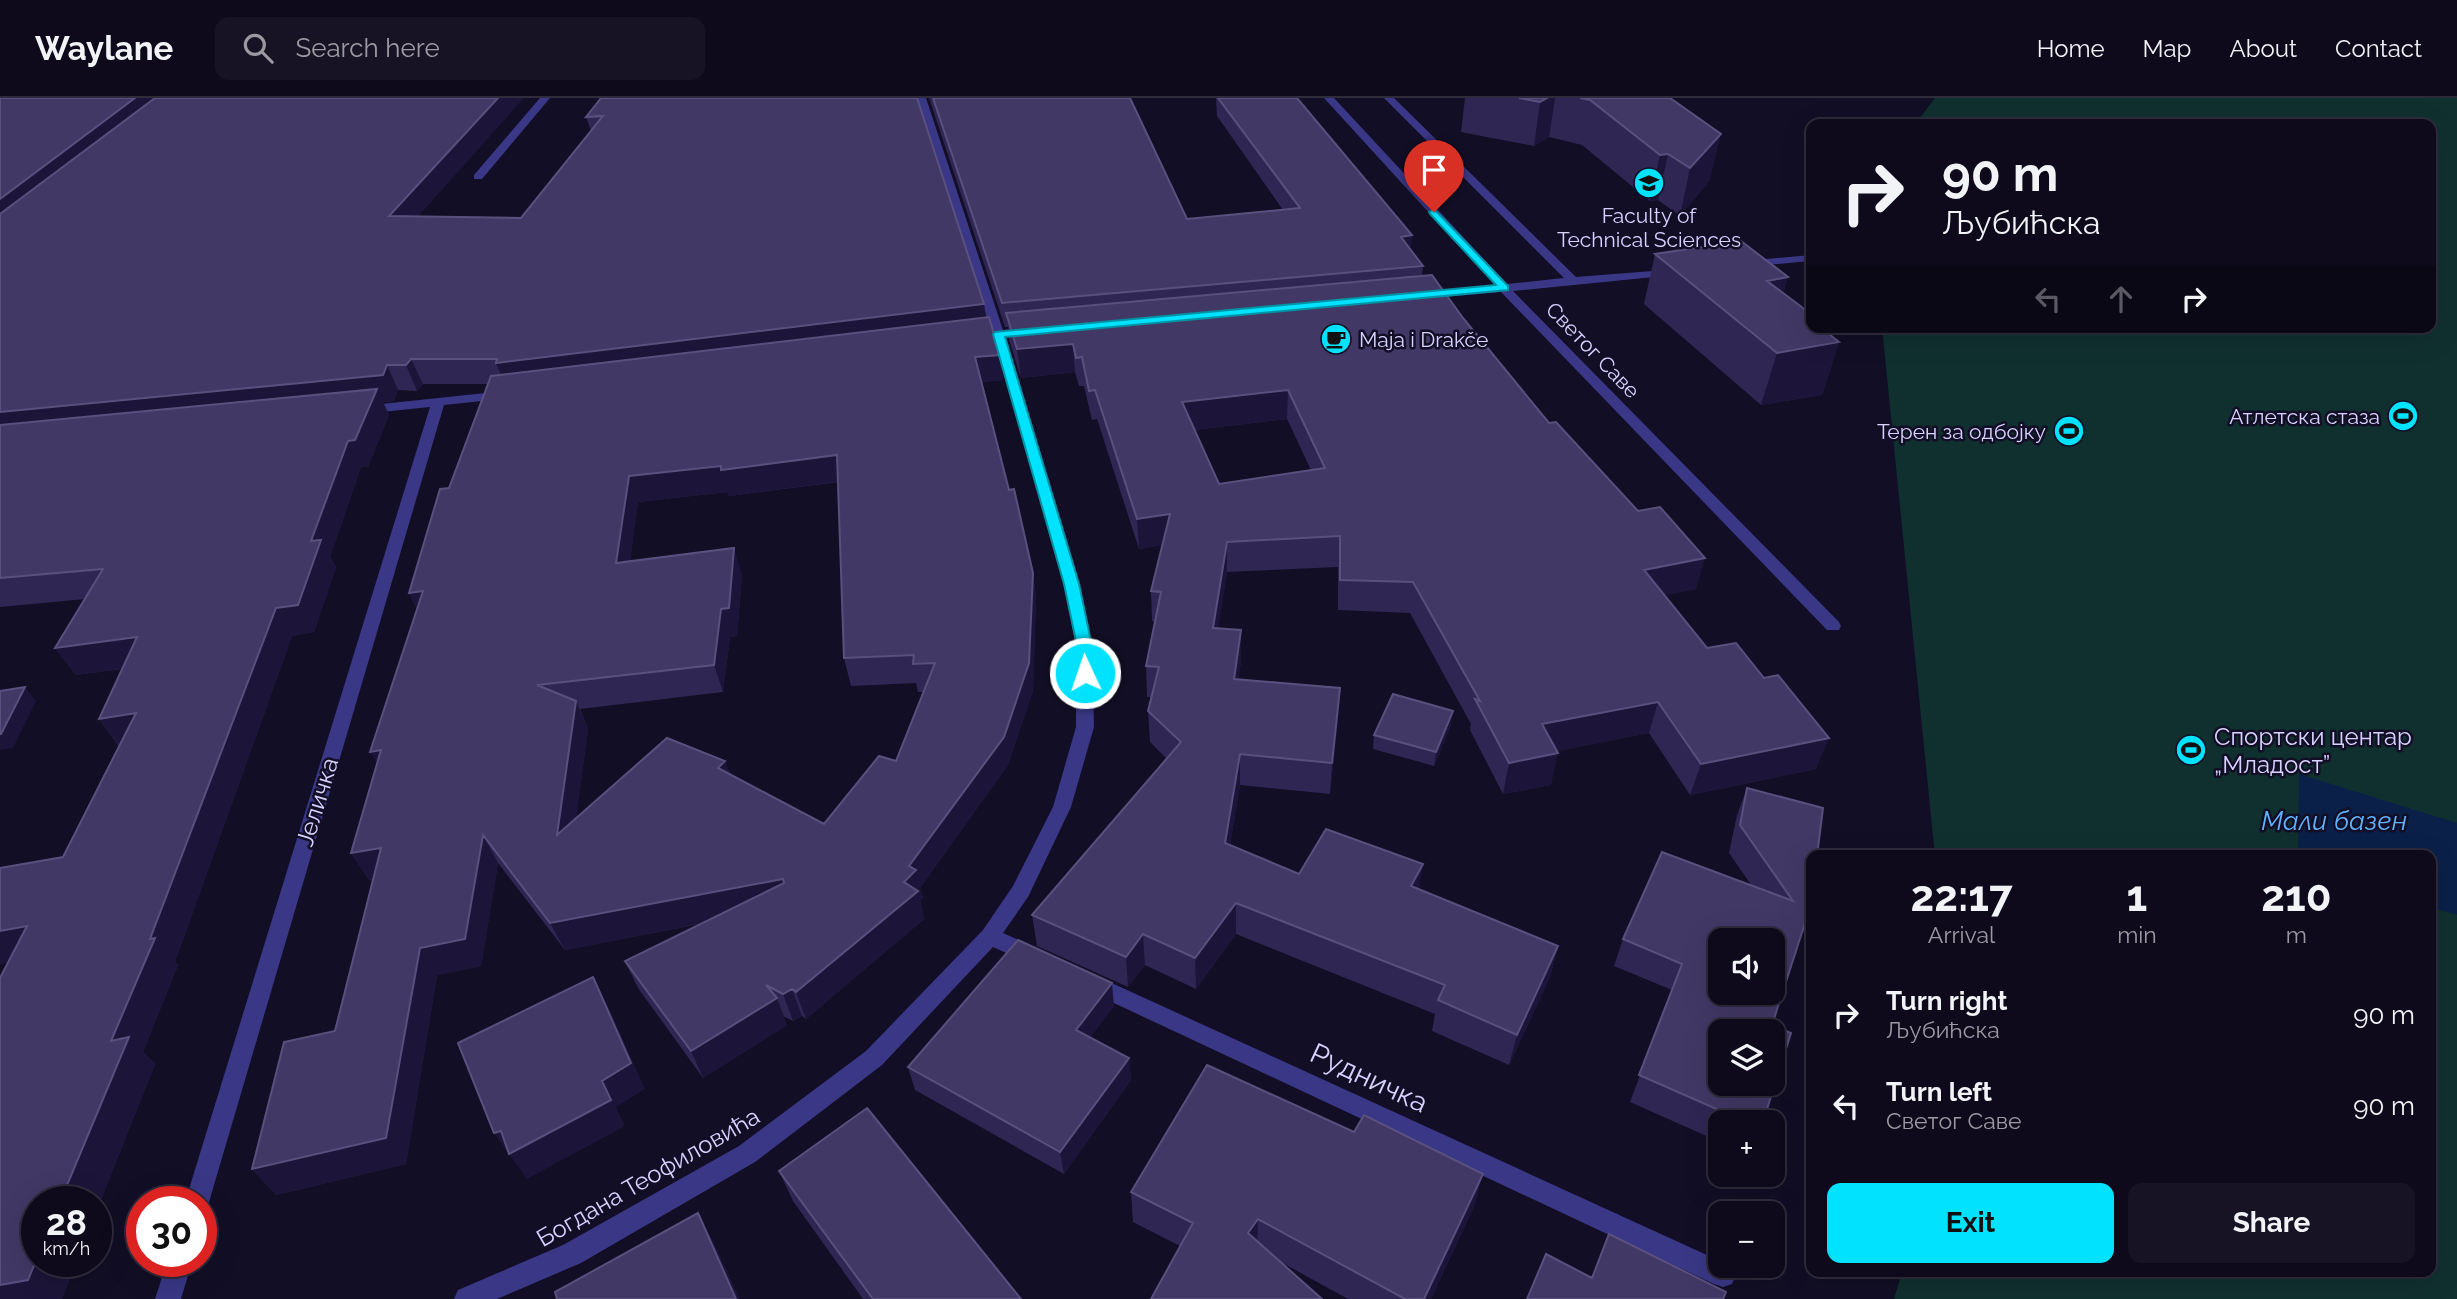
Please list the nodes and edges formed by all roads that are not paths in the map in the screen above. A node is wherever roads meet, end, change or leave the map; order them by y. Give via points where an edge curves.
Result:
1 (545, 98) edge
2 (921, 98) edge
3 (1329, 98) edge
4 (1388, 98) edge
5 (478, 177) dead end
6 (1806, 258) edge
7 (1728, 265) edge
8 (1689, 269) edge
9 (1573, 281) junction
10 (1504, 288) junction
11 (1410, 297) edge
12 (1039, 330) edge
13 (999, 334) junction
14 (958, 338) edge
15 (518, 393) edge
16 (438, 402) junction
17 (344, 411) edge
18 (1833, 626) dead end
19 (990, 936) junction
20 (202, 1186) edge
21 (1708, 1268) edge
22 (175, 1277) edge
23 (168, 1299) edge
24 (467, 1299) edge

1 - 5 street
2 - 13 street, Богдана Теофиловића
3 - 10 street, Светог Саве
4 - 9 street, Светог Саве
6 - 7 street
8 - 9 street
9 - 10 street
10 - 11 street
10 - 18 street, Светог Саве
12 - 13 street
13 - 14 street
13 - 19 street, Богдана Теофиловића via 1072,584 1084,646 1085,727 1062,807 1021,891
15 - 16 street
16 - 17 street
16 - 20 street, Јеличка
19 - 21 street, Рудничка
19 - 24 street, Богдана Теофиловића via 874,1058 747,1154 572,1254
22 - 23 street

